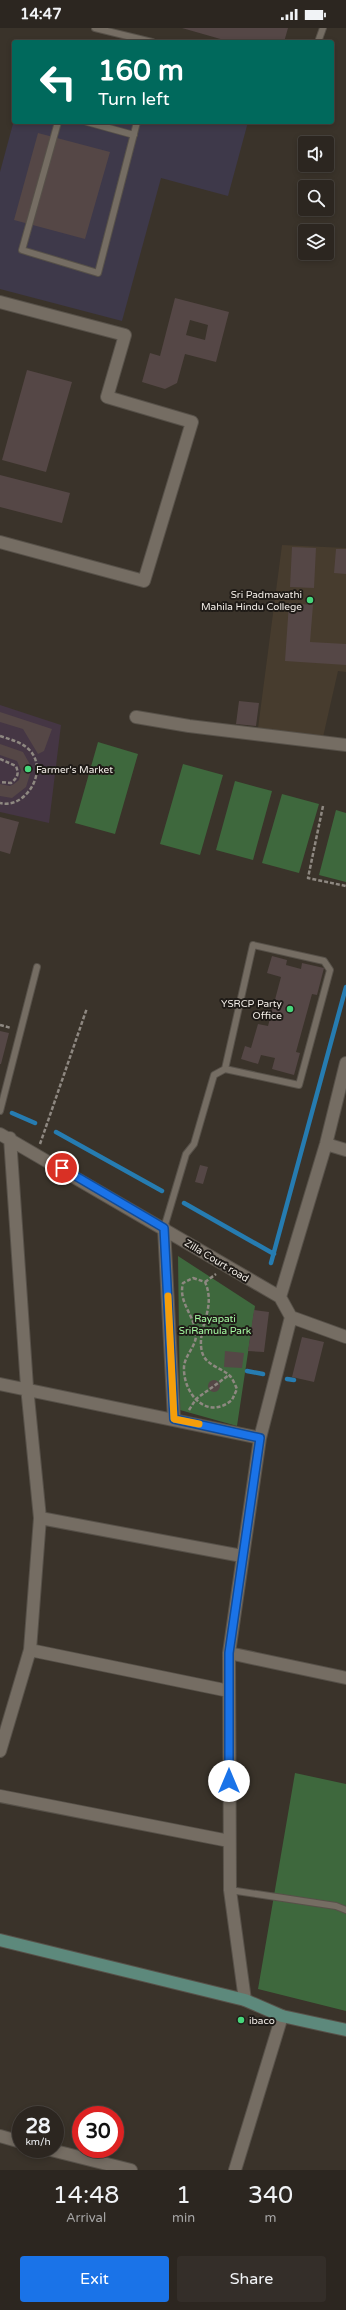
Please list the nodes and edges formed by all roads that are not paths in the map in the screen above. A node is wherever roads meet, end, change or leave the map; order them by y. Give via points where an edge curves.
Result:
1 (95, 28) edge
2 (323, 28) edge
3 (144, 40) edge
4 (319, 40) edge
5 (57, 124) edge
6 (94, 124) edge
7 (137, 124) edge
8 (134, 135) junction
9 (0, 302) edge
10 (0, 542) edge
11 (136, 717) dead end
12 (346, 745) edge
13 (38, 967) dead end
14 (346, 1063) edge
15 (225, 1069) junction
16 (0, 1111) edge
17 (5, 1136) edge
18 (326, 1144) junction
19 (346, 1150) edge
20 (164, 1228) junction
21 (280, 1297) junction
22 (291, 1317) junction
23 (346, 1337) edge
24 (0, 1384) edge
25 (27, 1388) junction
26 (174, 1419) junction
27 (260, 1438) junction
28 (40, 1518) junction
29 (242, 1556) junction
30 (30, 1650) junction
31 (229, 1653) junction
32 (346, 1678) edge
33 (229, 1691) junction
34 (0, 1751) edge
35 (0, 1796) edge
36 (229, 1841) junction
37 (230, 1890) junction
38 (346, 1910) edge
39 (0, 1940) edge
40 (245, 2000) junction
41 (282, 2016) junction
42 (346, 2030) edge
43 (0, 2136) edge
44 (12, 2139) edge
45 (64, 2153) edge
46 (131, 2170) edge
47 (235, 2170) edge

1 - 3 lane
2 - 4 lane
5 - 8 lane via 22,250 98,273
6 - 8 lane
7 - 8 lane
9 - 10 street via 125,335 107,397 192,422 144,581
11 - 12 street
13 - 16 lane
14 - 18 street
15 - 15 lane via 253,945 324,962 330,970 299,1085
15 - 20 lane via 214,1075 194,1144 186,1154
17 - 20 street, Zilla Court road
17 - 25 street
18 - 19 street
18 - 21 street
20 - 21 street, Zilla Court road
20 - 26 street
21 - 22 street
22 - 23 street
22 - 27 street
24 - 25 street
25 - 26 street
25 - 28 street
26 - 27 street
27 - 29 street
28 - 29 street
28 - 30 street
29 - 31 street
30 - 33 street
30 - 34 street
31 - 32 street
31 - 33 street
33 - 36 street
35 - 36 street
36 - 37 street
37 - 38 lane via 336,1906
37 - 40 street
39 - 40 main road
40 - 41 main road
41 - 42 main road
41 - 47 street
43 - 44 street
45 - 46 street

